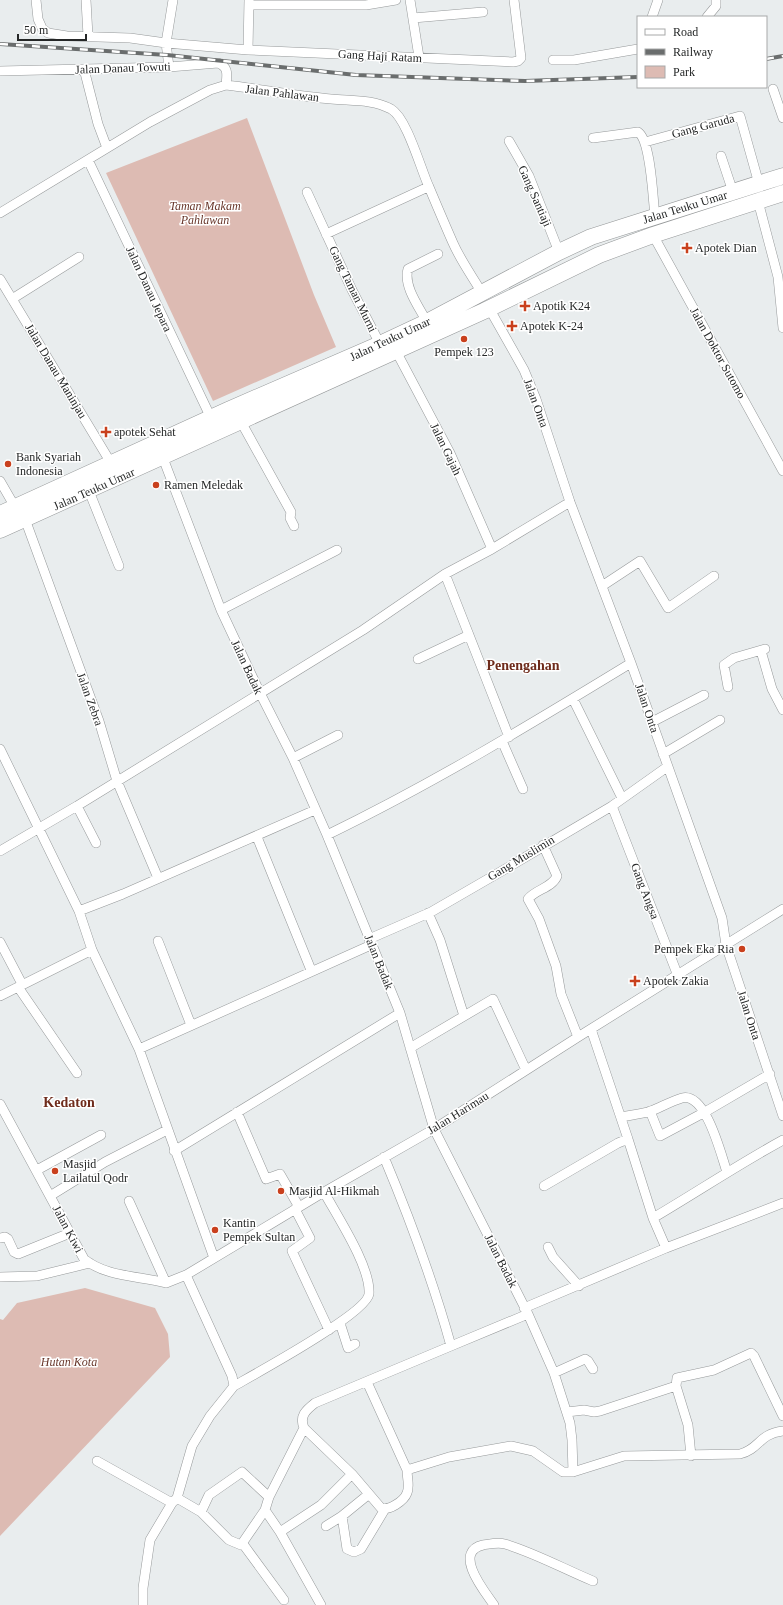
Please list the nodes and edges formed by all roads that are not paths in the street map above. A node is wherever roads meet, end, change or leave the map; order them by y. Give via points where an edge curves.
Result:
1 (36, 0) edge
2 (86, 0) edge
3 (174, 0) edge
4 (396, 0) edge
5 (410, 0) edge
6 (514, 0) edge
7 (658, 0) edge
8 (716, 0) edge
9 (249, 2) edge
10 (483, 12) dead end
11 (652, 16) edge
12 (708, 16) edge
13 (412, 18) junction
14 (88, 36) junction
15 (166, 43) junction
16 (637, 49) edge
17 (248, 50) junction
18 (419, 57) junction
19 (528, 60) dead end
20 (553, 60) dead end
21 (516, 62) junction
22 (169, 67) junction
23 (84, 69) junction
24 (0, 71) edge
25 (226, 85) junction
26 (773, 89) dead end
27 (783, 118) edge
28 (593, 138) dead end
29 (509, 141) dead end
30 (645, 142) junction
31 (107, 148) junction
32 (721, 156) dead end
33 (88, 160) junction
34 (783, 176) edge
35 (759, 184) junction
36 (428, 187) junction
37 (306, 192) dead end
38 (732, 192) junction
39 (783, 194) edge
40 (758, 201) junction
41 (0, 212) edge
42 (655, 216) junction
43 (326, 234) junction
44 (652, 235) junction
45 (559, 252) junction
46 (438, 254) dead end
47 (79, 257) dead end
48 (0, 279) edge
49 (482, 293) junction
50 (12, 299) junction
51 (489, 308) junction
52 (427, 322) junction
53 (783, 328) edge
54 (380, 344) junction
55 (396, 351) junction
56 (351, 364) junction
57 (238, 414) junction
58 (211, 418) junction
59 (163, 458) junction
60 (111, 463) junction
61 (783, 471) edge
62 (0, 481) edge
63 (89, 491) junction
64 (570, 502) junction
65 (14, 507) junction
66 (0, 514) edge
67 (25, 519) junction
68 (294, 526) dead end
69 (0, 530) edge
70 (492, 549) junction
71 (337, 550) dead end
72 (119, 566) dead end
73 (445, 574) junction
74 (714, 576) dead end
75 (602, 586) junction
76 (220, 610) junction
77 (469, 634) junction
78 (418, 659) dead end
79 (631, 663) junction
80 (728, 686) dead end
81 (260, 693) junction
82 (704, 695) dead end
83 (573, 699) junction
84 (783, 710) edge
85 (720, 720) dead end
86 (652, 722) junction
87 (338, 736) dead end
88 (506, 739) junction
89 (0, 748) edge
90 (663, 754) junction
91 (293, 758) junction
92 (667, 766) junction
93 (117, 781) junction
94 (522, 789) dead end
95 (622, 798) junction
96 (77, 806) junction
97 (612, 806) junction
98 (315, 810) junction
99 (38, 828) junction
100 (327, 835) junction
101 (257, 837) junction
102 (96, 843) dead end
103 (543, 845) junction
104 (0, 851) edge
105 (158, 878) junction
106 (79, 911) junction
107 (428, 913) junction
108 (782, 913) edge
109 (158, 941) dead end
110 (0, 942) edge
111 (370, 942) junction
112 (726, 945) junction
113 (92, 950) junction
114 (312, 970) junction
115 (678, 976) junction
116 (20, 986) junction
117 (0, 996) edge
118 (400, 1013) junction
119 (464, 1016) junction
120 (191, 1025) junction
121 (591, 1029) junction
122 (578, 1037) junction
123 (410, 1048) junction
124 (139, 1049) junction
125 (526, 1070) junction
126 (77, 1073) dead end
127 (770, 1074) junction
128 (0, 1104) edge
129 (650, 1111) junction
130 (237, 1112) junction
131 (705, 1112) junction
132 (783, 1116) edge
133 (621, 1117) junction
134 (434, 1129) junction
135 (167, 1130) junction
136 (101, 1135) dead end
137 (628, 1139) junction
138 (783, 1140) edge
139 (174, 1151) junction
140 (384, 1157) junction
141 (37, 1170) junction
142 (727, 1172) junction
143 (544, 1186) dead end
144 (324, 1192) junction
145 (50, 1196) junction
146 (129, 1201) dead end
147 (783, 1202) edge
148 (297, 1208) junction
149 (653, 1218) junction
150 (70, 1233) junction
151 (0, 1238) edge
152 (548, 1247) dead end
153 (666, 1248) junction
154 (214, 1258) junction
155 (90, 1263) junction
156 (186, 1275) junction
157 (0, 1277) edge
158 (166, 1283) junction
159 (579, 1286) junction
160 (526, 1311) junction
161 (340, 1323) junction
162 (329, 1330) junction
163 (355, 1344) dead end
164 (451, 1346) junction
165 (593, 1369) dead end
166 (554, 1373) junction
167 (367, 1382) junction
168 (234, 1386) junction
169 (676, 1386) junction
170 (567, 1412) junction
171 (783, 1416) edge
172 (304, 1428) junction
173 (783, 1431) edge
174 (691, 1456) junction
175 (97, 1461) dead end
176 (407, 1470) junction
177 (573, 1472) junction
178 (352, 1474) junction
179 (369, 1494) junction
180 (268, 1497) junction
181 (175, 1501) junction
182 (383, 1509) junction
183 (265, 1510) junction
184 (201, 1512) junction
185 (342, 1516) junction
186 (326, 1526) dead end
187 (280, 1532) junction
188 (243, 1544) junction
189 (593, 1581) dead end
190 (284, 1600) dead end
191 (143, 1605) edge
192 (320, 1605) edge
193 (494, 1605) edge

1 - 14 street, Gang Haji Ratam via 40,25 48,33
2 - 14 street
3 - 15 street
4 - 9 street via 366,6
5 - 13 street
6 - 21 street via 521,58
7 - 11 street
8 - 12 street via 716,6
9 - 17 street
10 - 13 street
13 - 18 street
14 - 15 street, Gang Haji Ratam
15 - 17 street, Gang Haji Ratam
15 - 22 street
16 - 20 street via 574,60
17 - 18 street, Gang Haji Ratam
18 - 21 street, Gang Haji Ratam
19 - 21 street, Gang Haji Ratam
22 - 23 street, Jalan Danau Towuti
22 - 25 street, Jalan Danau Towuti via 218,63 224,65 227,70
23 - 24 street, Jalan Danau Towuti
23 - 31 street
25 - 31 street, Jalan Pahlawan via 210,90
25 - 36 street, Jalan Pahlawan via 331,99 362,100 392,110 404,127 417,154
26 - 27 street
28 - 30 street via 638,132
29 - 45 street, Gang Santiaji via 529,176
30 - 35 street, Gang Garuda via 740,116
30 - 42 street
31 - 33 street, Jalan Pahlawan
32 - 38 street
33 - 41 street, Jalan Pahlawan
33 - 58 street, Jalan Danau Jepara
34 - 35 highway, Jalan Teuku Umar
35 - 38 highway, Jalan Teuku Umar
36 - 43 street, Gang Taman Murni
36 - 49 street, Jalan Pahlawan via 462,262
37 - 43 street, Gang Taman Murni
38 - 42 highway, Jalan Teuku Umar
39 - 40 highway, Jalan Teuku Umar
40 - 44 highway, Jalan Teuku Umar
40 - 53 street via 778,276
42 - 45 highway, Jalan Teuku Umar
43 - 54 street, Gang Taman Murni
44 - 51 highway, Jalan Teuku Umar via 592,258
44 - 61 street, Jalan Doktor Sutomo
45 - 49 highway, Jalan Teuku Umar
46 - 52 street via 408,269 406,276
47 - 50 street
48 - 50 street, Jalan Danau Maninjau
49 - 52 highway, Jalan Teuku Umar
50 - 60 street, Jalan Danau Maninjau
51 - 55 highway, Jalan Teuku Umar
51 - 64 street, Jalan Onta via 524,370
52 - 54 highway, Jalan Teuku Umar
54 - 56 highway, Jalan Teuku Umar
55 - 56 highway, Jalan Teuku Umar
55 - 70 street, Jalan Gajah via 450,453
56 - 57 highway, Jalan Teuku Umar
57 - 58 highway, Jalan Teuku Umar
57 - 59 highway, Jalan Teuku Umar
57 - 68 street via 291,512 290,518
58 - 60 highway, Jalan Teuku Umar
59 - 63 highway, Jalan Teuku Umar
59 - 76 street, Jalan Badak
60 - 65 highway, Jalan Teuku Umar
62 - 65 street
63 - 67 highway, Jalan Teuku Umar
63 - 72 street
64 - 70 street
64 - 75 street, Jalan Onta
65 - 66 highway, Jalan Teuku Umar
67 - 69 highway, Jalan Teuku Umar
67 - 93 street, Jalan Zebra via 99,721
70 - 73 street
71 - 76 street
73 - 77 street
73 - 81 street via 363,630
74 - 75 street via 668,608 640,561
75 - 79 street, Jalan Onta
76 - 81 street, Jalan Badak
77 - 78 street
77 - 88 street
79 - 83 street
79 - 86 street, Jalan Onta
80 - 84 street via 724,665 734,658 763,650 772,688
81 - 91 street, Jalan Badak
81 - 93 street
82 - 86 street
83 - 88 street
83 - 95 street
85 - 90 street
86 - 90 street, Jalan Onta
87 - 91 street
88 - 94 street
88 - 100 street via 395,801
89 - 99 street
90 - 92 street, Jalan Onta
91 - 98 street, Jalan Badak
92 - 95 street, Gang Muslimin
92 - 112 street, Jalan Onta via 722,918
93 - 96 street
93 - 105 street, Jalan Zebra
95 - 97 street, Gang Muslimin
96 - 99 street
96 - 102 street
97 - 103 street, Gang Muslimin
97 - 115 street, Gang Angsa
98 - 100 street, Jalan Badak
98 - 101 street
99 - 104 street
99 - 106 street
100 - 111 street, Jalan Badak
101 - 105 street
101 - 114 street
103 - 107 street, Gang Muslimin
103 - 122 street via 557,876 555,882 528,899 539,919 556,966 561,994
105 - 106 street
106 - 113 street
107 - 111 street, Gang Muslimin
107 - 119 street via 440,940
108 - 112 street, Jalan Harimau
109 - 120 street
110 - 116 street
111 - 114 street, Gang Muslimin
111 - 118 street, Jalan Badak
112 - 115 street, Jalan Harimau
112 - 127 street, Jalan Onta
113 - 116 street
113 - 124 street
114 - 120 street, Gang Muslimin
115 - 121 street, Jalan Harimau
116 - 117 street
116 - 126 street
118 - 123 street, Jalan Badak
118 - 130 street
119 - 123 street
119 - 125 street via 493,999
120 - 124 street, Gang Muslimin
121 - 122 street, Jalan Harimau
121 - 133 street
122 - 125 street, Jalan Harimau
123 - 134 street, Jalan Badak
124 - 135 street
125 - 134 street, Jalan Harimau
127 - 131 street
127 - 132 street, Jalan Onta
128 - 141 street, Jalan Kiwi
129 - 131 street via 684,1098 698,1102
129 - 131 street via 660,1136
129 - 133 street
130 - 139 street
130 - 148 street via 266,1179 280,1174
131 - 142 street
133 - 137 street
134 - 140 street, Jalan Harimau
134 - 160 street, Jalan Badak
135 - 139 street
135 - 145 street via 105,1162
136 - 141 street
137 - 143 street
137 - 149 street
138 - 142 street
139 - 154 street via 190,1188
140 - 144 street, Jalan Harimau
140 - 164 street via 437,1295
141 - 145 street, Jalan Kiwi
142 - 149 street
144 - 148 street, Jalan Harimau
144 - 161 street via 359,1257 369,1295 363,1305
145 - 150 street, Jalan Kiwi
146 - 158 street
147 - 153 street
148 - 154 street, Jalan Harimau
148 - 162 street via 310,1238 292,1251
149 - 153 street
150 - 151 street via 18,1254 14,1252 8,1239
150 - 155 street, Jalan Kiwi via 84,1259
152 - 159 street
153 - 159 street
154 - 156 street, Jalan Harimau
155 - 157 street via 37,1276
155 - 158 street, Jalan Kiwi via 123,1275
156 - 158 street
156 - 168 street via 208,1320
159 - 160 street
160 - 164 street
160 - 166 street, Jalan Badak
161 - 162 street
161 - 163 street via 348,1348
162 - 168 street
164 - 167 street
165 - 166 street via 588,1359 585,1359
166 - 170 street, Jalan Badak
167 - 172 street via 315,1403 302,1417
167 - 176 street
168 - 181 street via 210,1416 192,1446
169 - 170 street via 600,1411
169 - 171 street via 677,1378 720,1368 751,1353
169 - 174 street via 688,1424
170 - 177 street, Jalan Badak via 572,1440
172 - 178 street
172 - 180 street
173 - 174 street via 768,1434 744,1453
174 - 177 street via 624,1456
175 - 181 street
176 - 177 street via 449,1457 511,1446 533,1451 563,1472
176 - 182 street via 406,1495 389,1509
178 - 179 street
178 - 187 street via 321,1505
179 - 182 street
179 - 185 street
180 - 183 street
180 - 184 street via 242,1472 209,1495
181 - 184 street
181 - 191 street via 150,1540
182 - 185 street via 361,1549 354,1552 347,1549
183 - 187 street
183 - 188 street
184 - 188 street via 229,1540 238,1546
185 - 186 street
187 - 192 street
188 - 190 street
189 - 193 street via 503,1543 480,1546 469,1556 470,1562 479,1584

